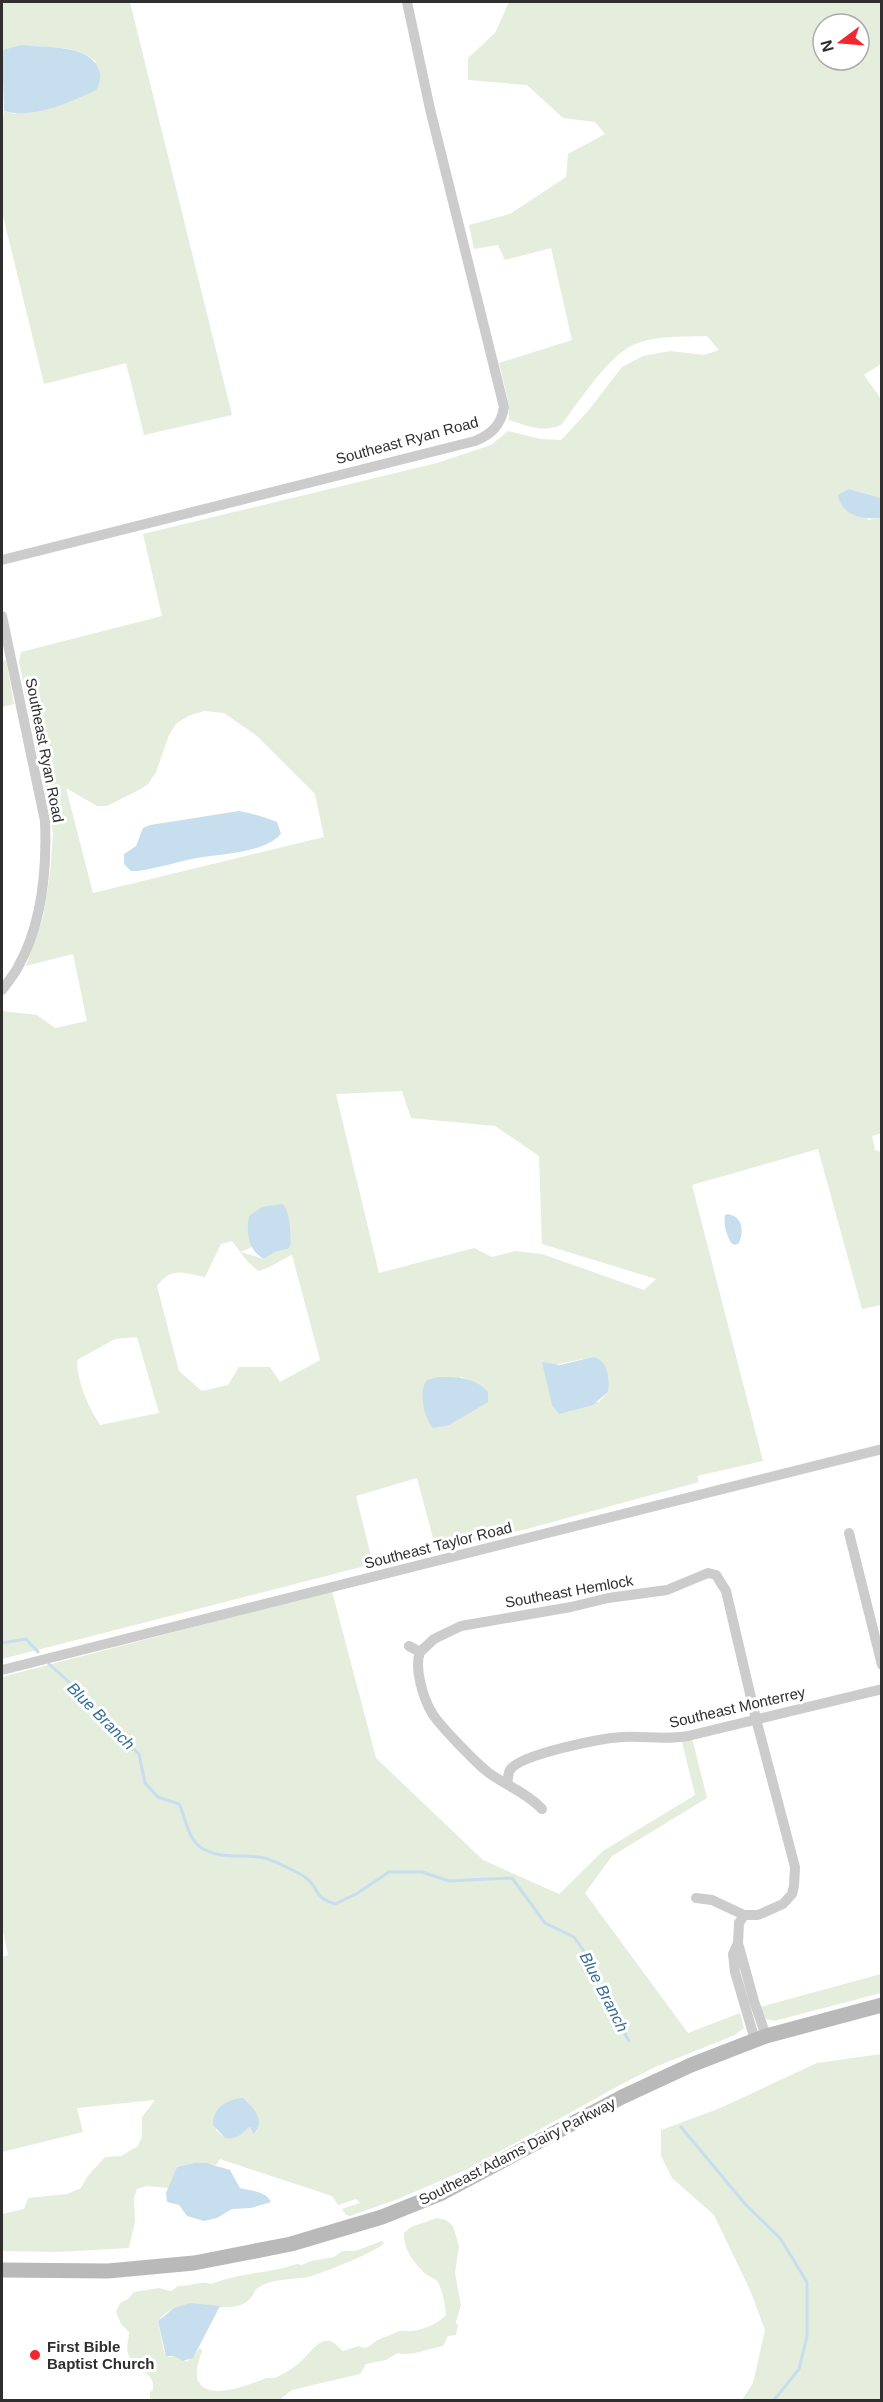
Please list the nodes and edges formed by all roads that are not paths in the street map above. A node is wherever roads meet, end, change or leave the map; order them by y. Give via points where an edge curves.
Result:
1 (407, 2) edge
2 (2, 560) edge
3 (2, 616) edge
4 (2, 990) edge
5 (882, 1449) edge
6 (849, 1533) dead end
7 (722, 1565) dead end
8 (716, 1575) junction
9 (409, 1646) dead end
10 (420, 1652) junction
11 (882, 1665) edge
12 (2, 1670) edge
13 (882, 1689) edge
14 (756, 1719) junction
15 (507, 1784) junction
16 (542, 1809) dead end
17 (696, 1898) dead end
18 (744, 1915) junction
19 (882, 2005) edge
20 (761, 2038) junction
21 (2, 2270) edge

1 - 2 street, Southeast Ryan Road via 504,407 495,429 475,441
3 - 4 street, Southeast Ryan Road via 45,821 46,851 32,932 18,968
5 - 12 street, Southeast Taylor Road
6 - 11 street
7 - 8 street
8 - 10 street, Southeast Hemlock via 708,1573 667,1590 461,1626 434,1639
8 - 14 street via 726,1591
9 - 10 street
10 - 15 street via 417,1670 433,1714 487,1772
13 - 14 street, Southeast Monterrey
14 - 15 street, Southeast Monterrey via 667,1739 601,1738 522,1760 510,1771
14 - 18 street via 795,1867 793,1902 758,1915
15 - 16 street
17 - 18 street via 712,1900
18 - 20 street via 739,1923 738,1943
19 - 20 main road, Southeast Adams Dairy Parkway
20 - 21 main road, Southeast Adams Dairy Parkway via 646,2085 442,2193 382,2217 291,2244 194,2263 108,2271

